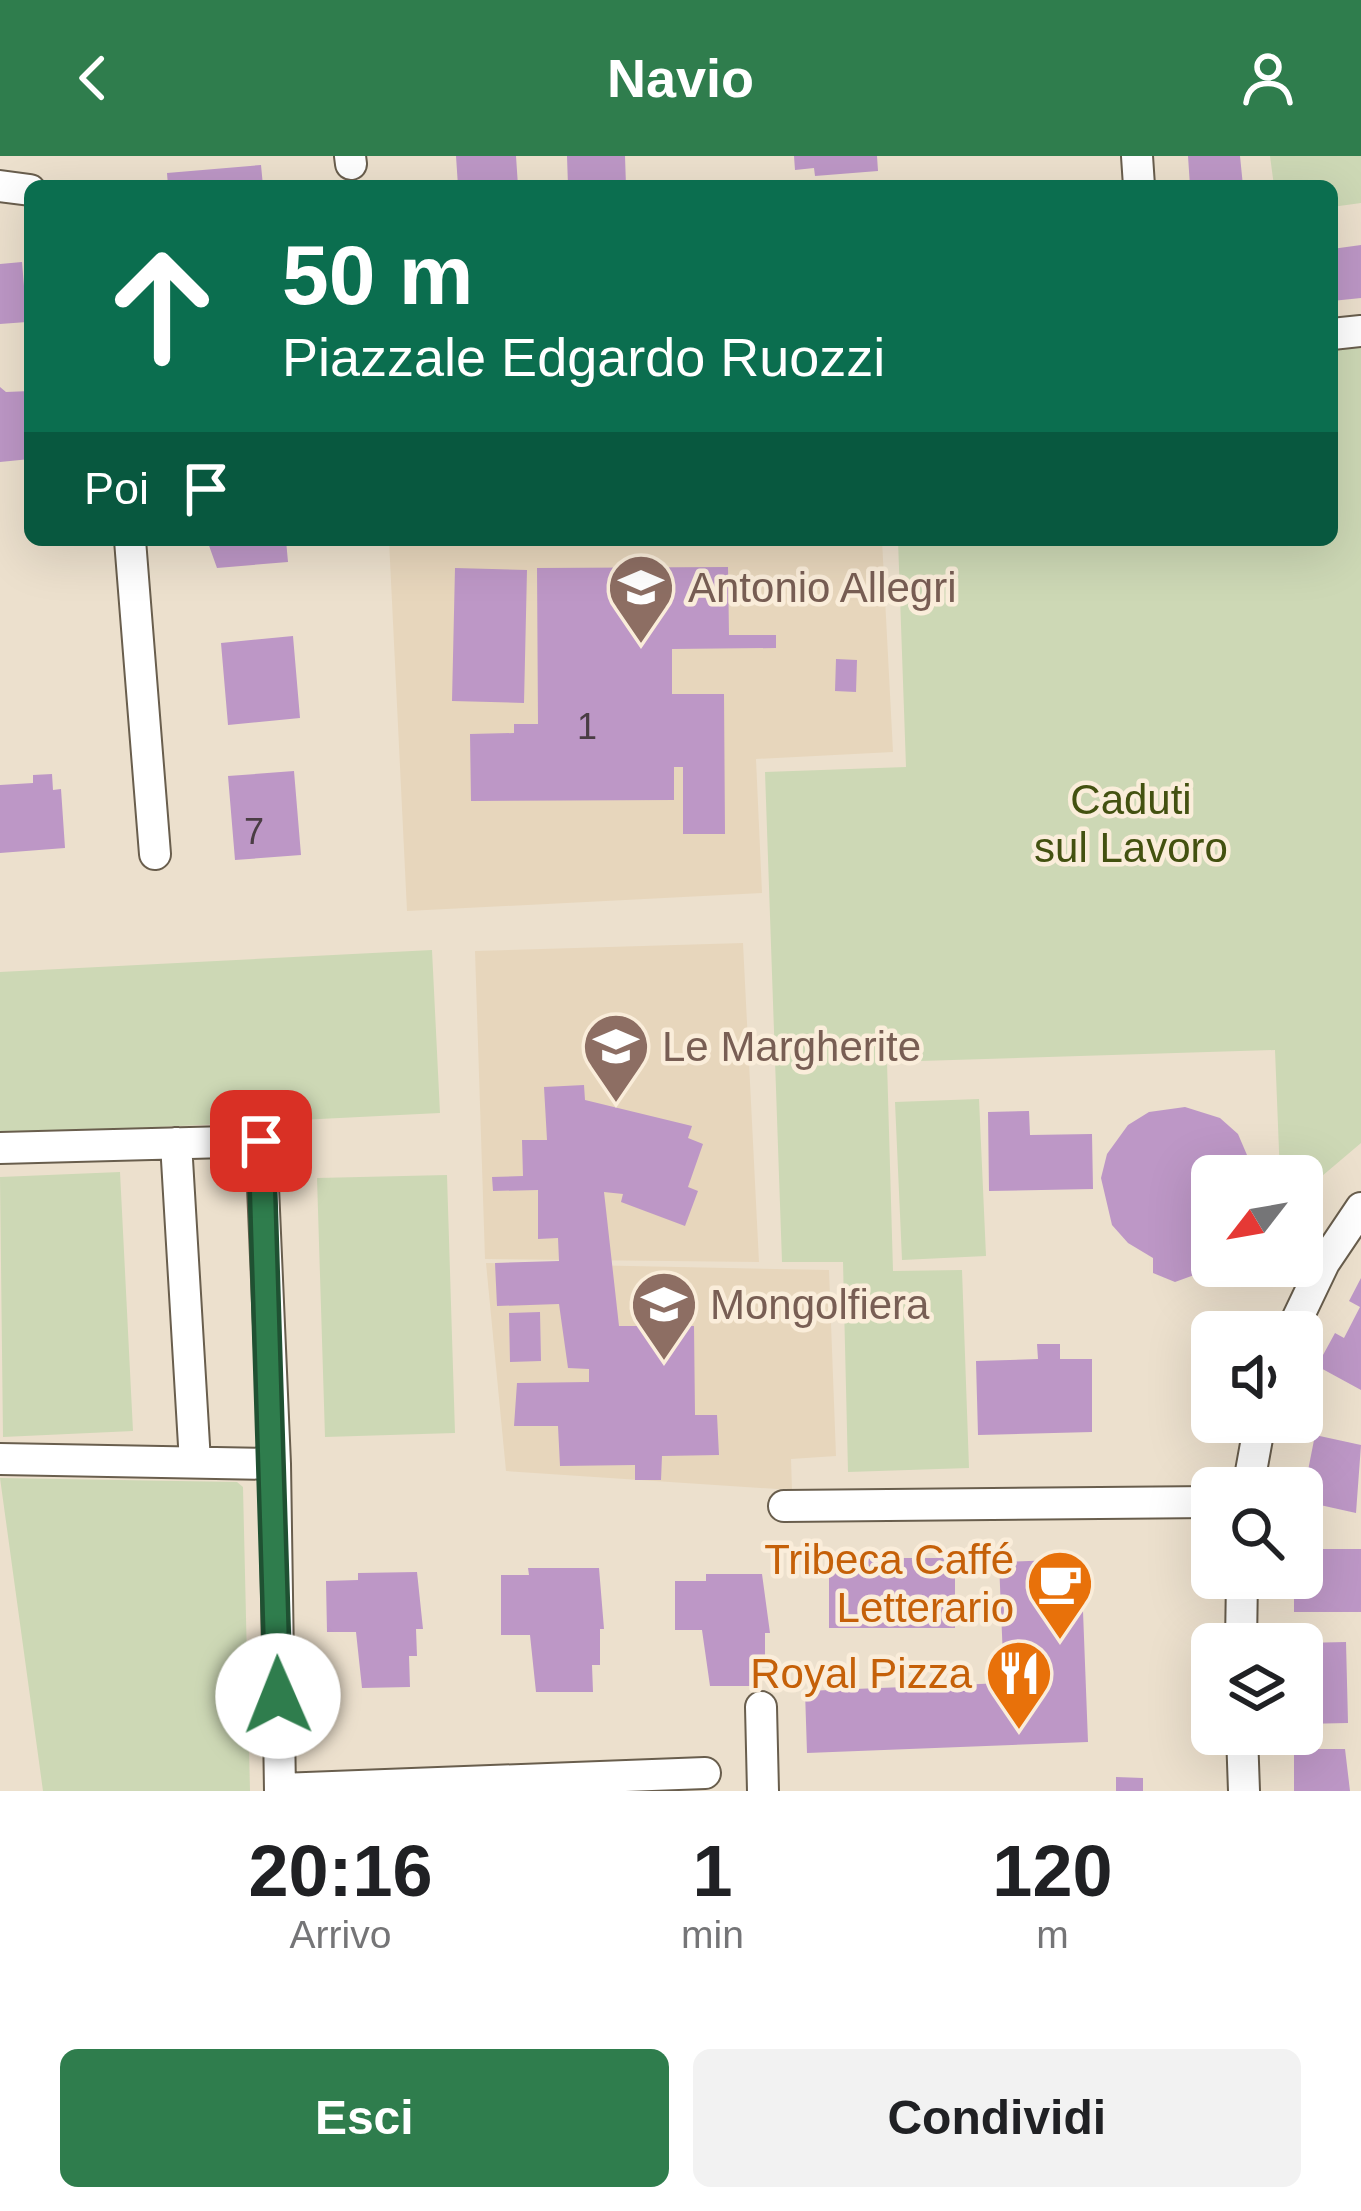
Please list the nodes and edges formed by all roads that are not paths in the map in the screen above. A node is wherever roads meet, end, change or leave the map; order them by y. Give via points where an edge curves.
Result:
1 (130, 546) edge
2 (155, 854) dead end
3 (176, 1143) junction
4 (0, 1148) edge
5 (1361, 1208) edge
6 (1301, 1311) edge
7 (0, 1460) edge
8 (195, 1462) junction
9 (274, 1464) junction
10 (1191, 1502) edge
11 (784, 1506) dead end
12 (761, 1707) dead end
13 (1243, 1755) edge
14 (706, 1773) dead end
15 (280, 1790) edge
16 (763, 1791) edge
17 (1244, 1791) edge

1 - 2 street
3 - 4 street
3 - 8 street
3 - 9 street via 261,1141
5 - 6 street
7 - 8 street
8 - 9 street
9 - 15 street
10 - 11 street
12 - 16 street
13 - 17 street
14 - 15 street

